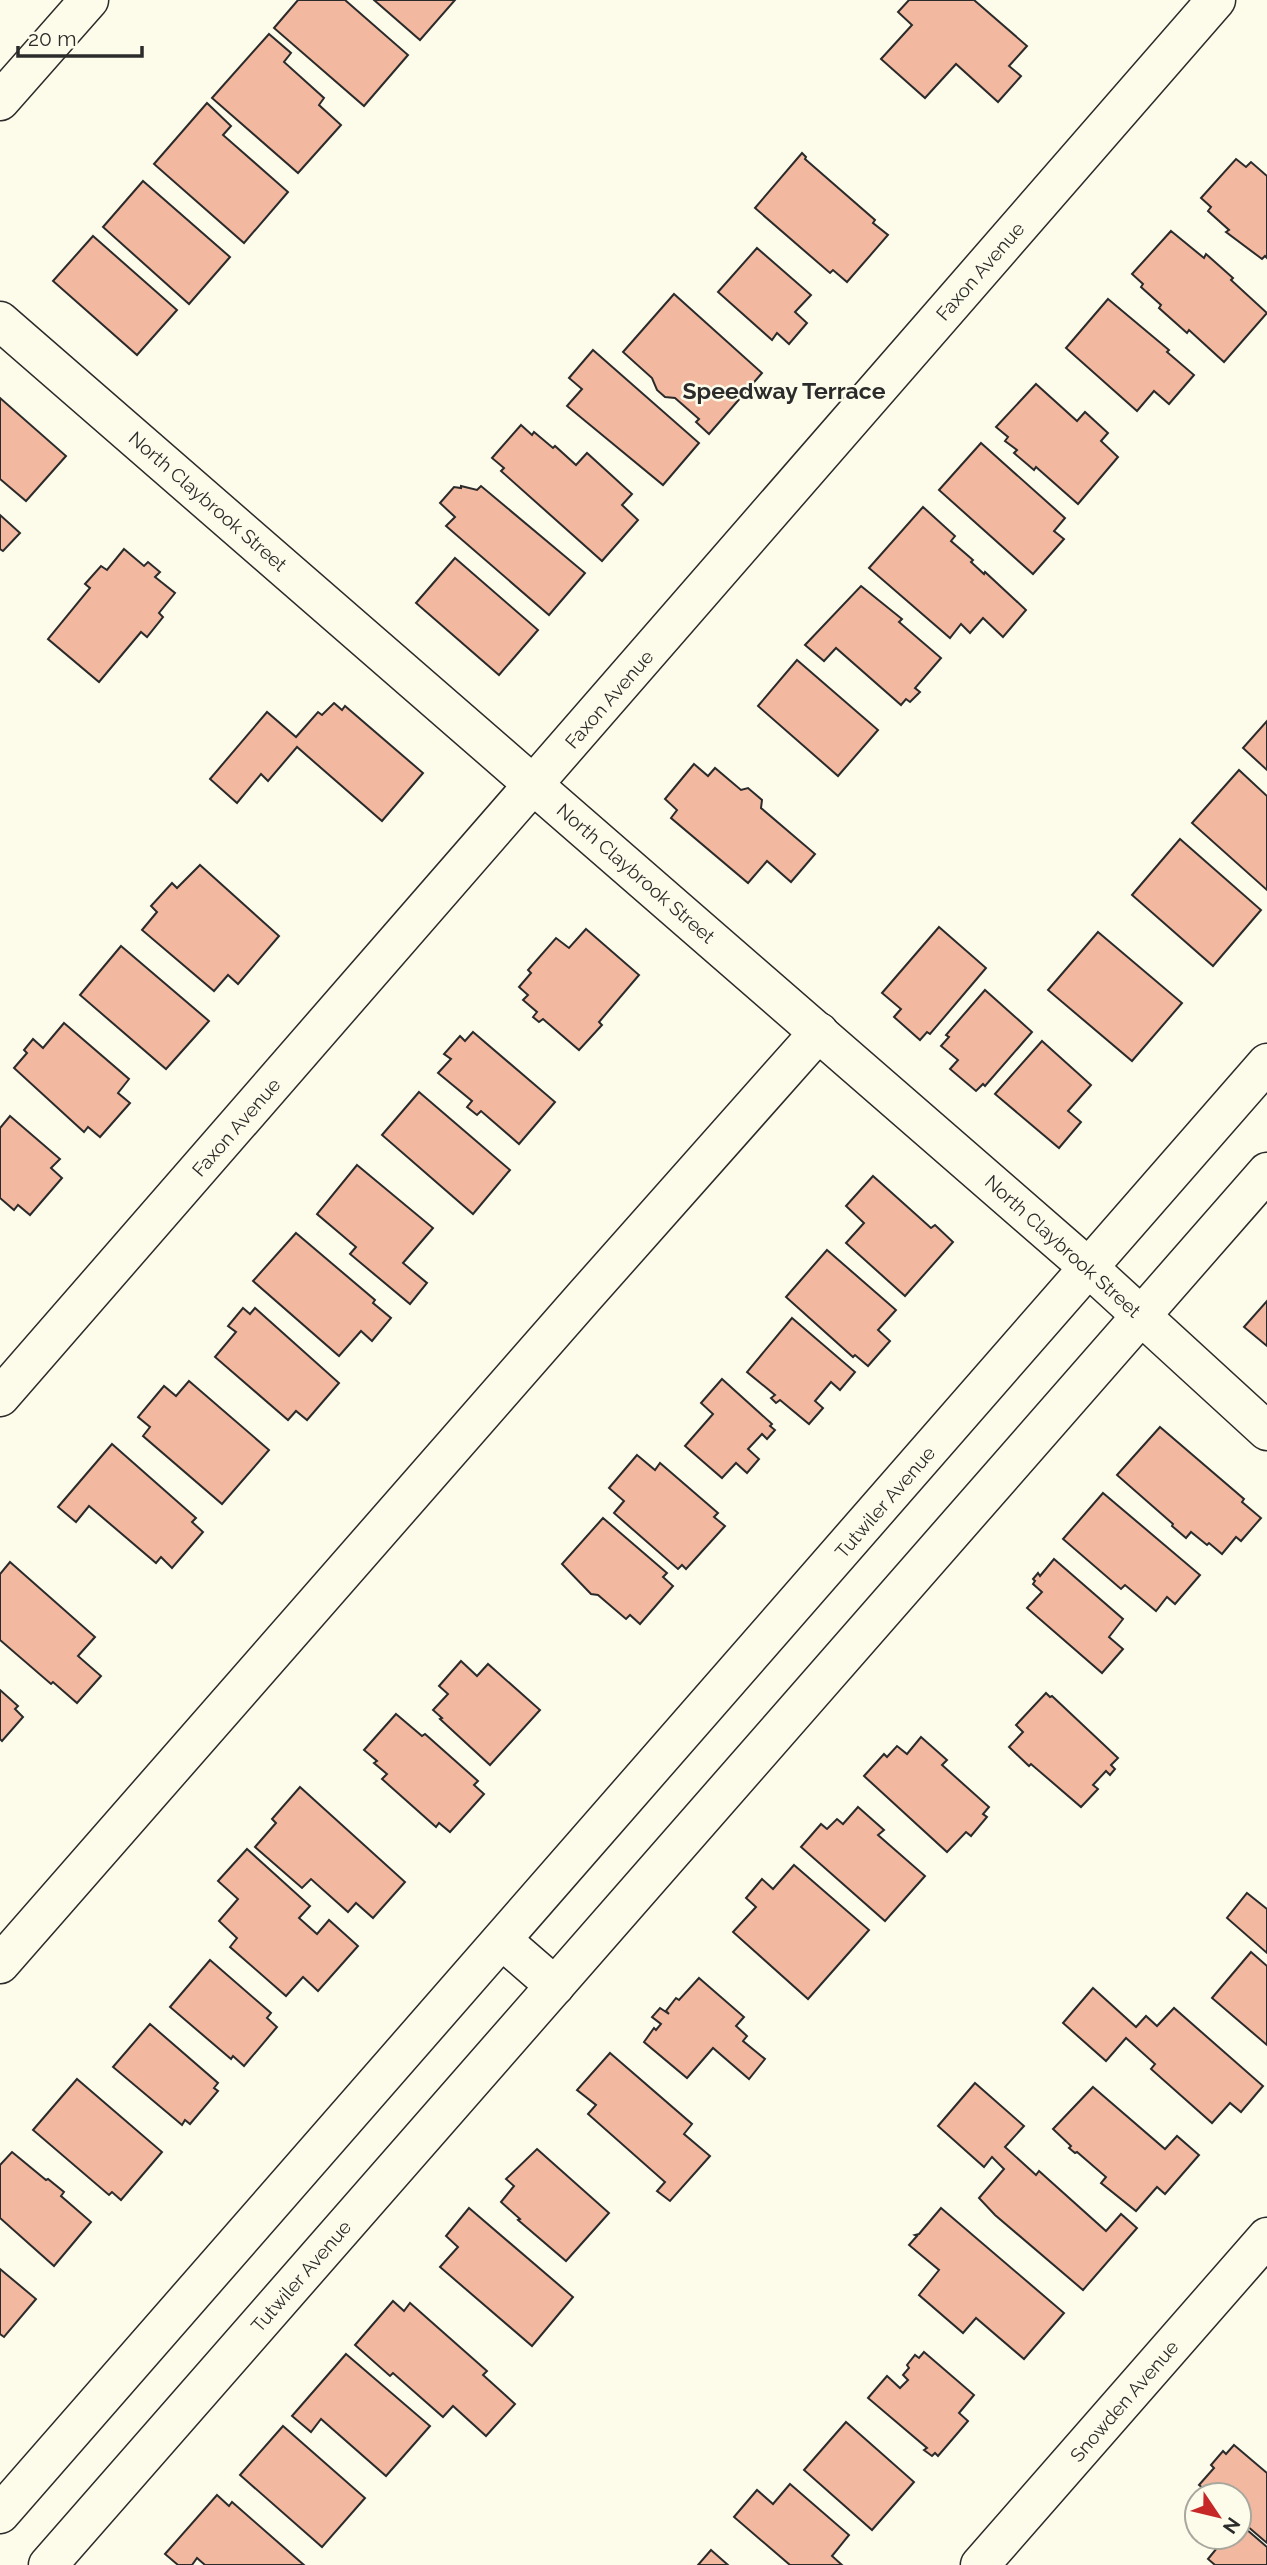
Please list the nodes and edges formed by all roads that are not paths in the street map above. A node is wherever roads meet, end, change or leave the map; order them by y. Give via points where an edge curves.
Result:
1 (89, 0) edge
2 (1216, 0) edge
3 (0, 102) edge
4 (0, 321) edge
5 (535, 785) junction
6 (819, 1032) junction
7 (1267, 1063) edge
8 (1267, 1172) edge
9 (1089, 1268) junction
10 (1142, 1316) junction
11 (0, 1397) edge
12 (1267, 1431) edge
13 (502, 1940) junction
14 (0, 1964) edge
15 (555, 1986) junction
16 (1267, 2238) edge
17 (0, 2514) edge
18 (48, 2565) edge
19 (980, 2565) edge

1 - 3 street
2 - 5 street, Faxon Avenue
4 - 5 street, North Claybrook Street
5 - 6 street, North Claybrook Street
5 - 11 street, Faxon Avenue
6 - 9 street, North Claybrook Street
6 - 14 street
7 - 9 street, Tutwiler Avenue
8 - 10 street, Tutwiler Avenue
9 - 10 street, North Claybrook Street
9 - 13 street, Tutwiler Avenue
10 - 12 street, North Claybrook Street
10 - 15 street, Tutwiler Avenue
13 - 15 street
13 - 17 street, Tutwiler Avenue
15 - 18 street, Tutwiler Avenue
16 - 19 street, Snowden Avenue

